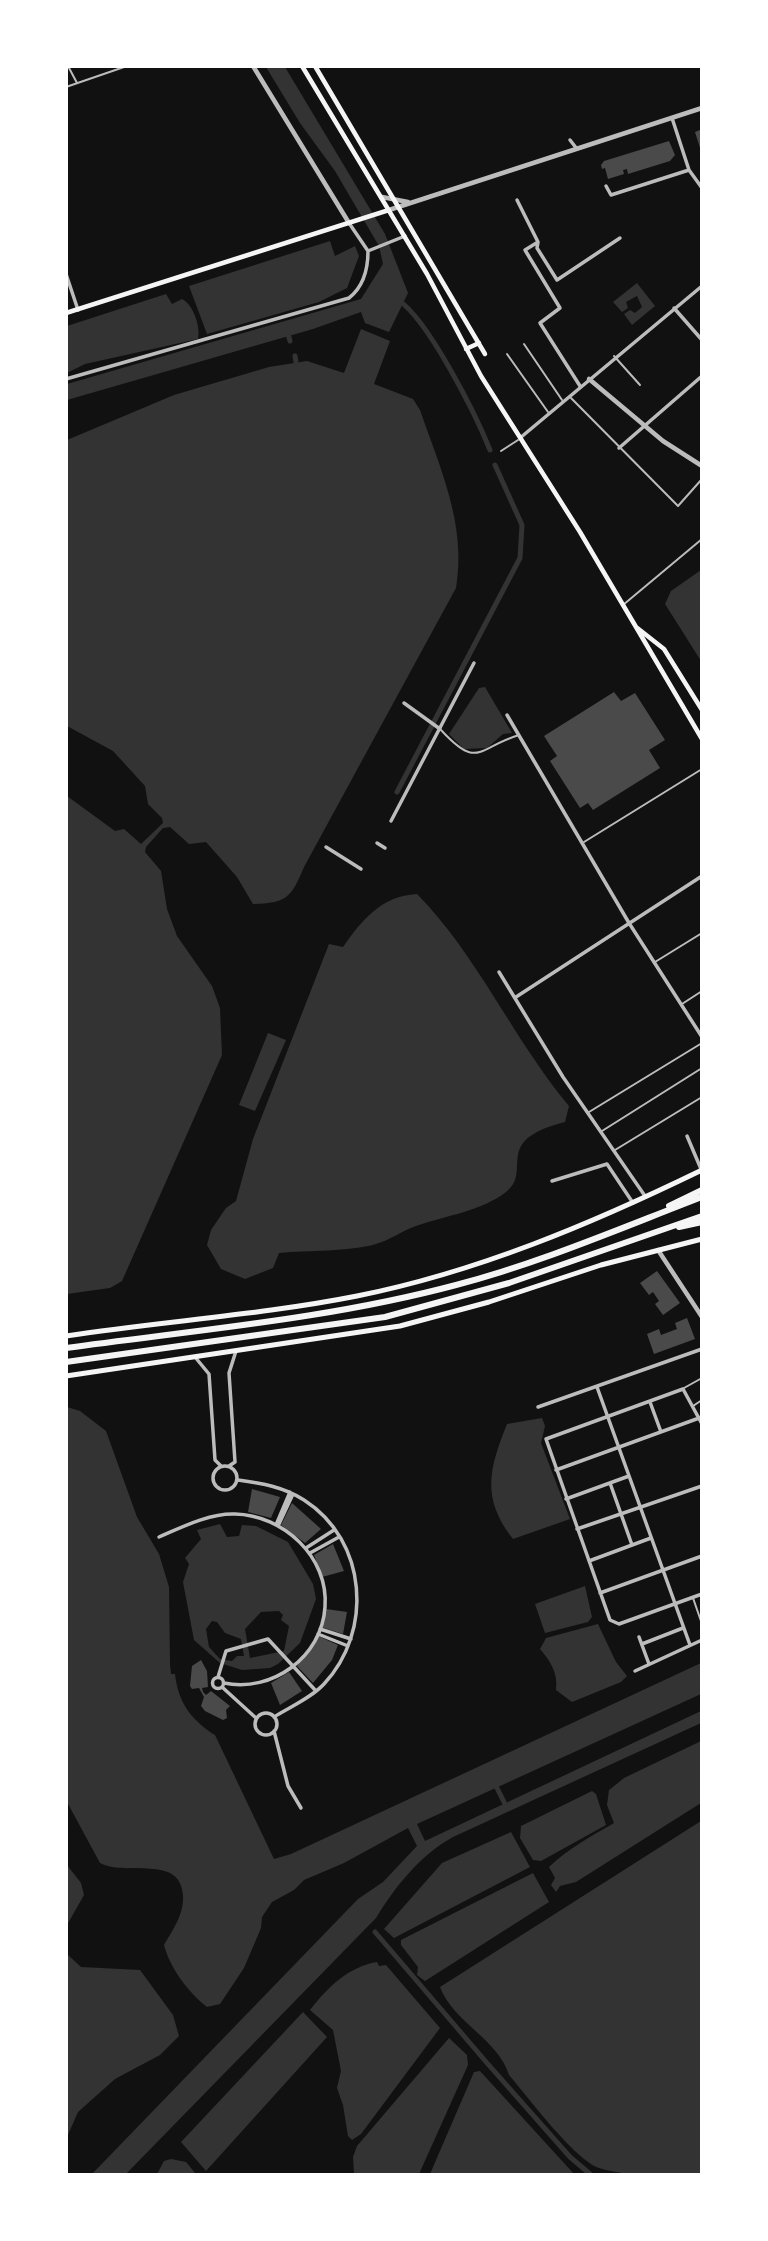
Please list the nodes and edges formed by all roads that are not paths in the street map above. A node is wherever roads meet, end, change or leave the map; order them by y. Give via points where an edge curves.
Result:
1 (68, 66) edge
2 (127, 66) edge
3 (254, 66) edge
4 (302, 66) edge
5 (316, 66) edge
6 (77, 83) junction
7 (66, 87) edge
8 (702, 108) edge
9 (672, 118) junction
10 (570, 140) dead end
11 (577, 149) junction
12 (689, 170) junction
13 (606, 186) dead end
14 (702, 188) edge
15 (382, 197) junction
16 (517, 200) dead end
17 (398, 203) junction
18 (389, 210) junction
19 (349, 223) junction
20 (405, 236) junction
21 (621, 238) dead end
22 (538, 242) junction
23 (368, 251) junction
24 (66, 274) edge
25 (700, 290) edge
26 (674, 308) junction
27 (78, 310) junction
28 (66, 313) edge
29 (702, 340) edge
30 (479, 343) junction
31 (524, 344) dead end
32 (466, 349) junction
33 (485, 354) dead end
34 (507, 354) dead end
35 (614, 356) junction
36 (702, 376) edge
37 (66, 379) edge
38 (589, 379) junction
39 (640, 385) dead end
40 (580, 386) junction
41 (569, 396) junction
42 (562, 401) junction
43 (548, 413) junction
44 (645, 426) junction
45 (520, 438) junction
46 (618, 448) junction
47 (501, 451) dead end
48 (702, 467) edge
49 (702, 479) edge
50 (702, 539) edge
51 (622, 605) junction
52 (633, 624) junction
53 (474, 663) dead end
54 (404, 704) dead end
55 (702, 710) edge
56 (507, 715) dead end
57 (440, 729) junction
58 (519, 735) junction
59 (702, 739) edge
60 (702, 769) edge
61 (391, 821) dead end
62 (377, 843) dead end
63 (583, 843) junction
64 (326, 847) dead end
65 (385, 848) dead end
66 (361, 869) dead end
67 (702, 876) edge
68 (629, 923) junction
69 (702, 933) edge
70 (654, 963) junction
71 (499, 972) dead end
72 (702, 991) edge
73 (516, 997) junction
74 (681, 1004) junction
75 (702, 1037) edge
76 (702, 1043) edge
77 (702, 1068) edge
78 (702, 1097) edge
79 (588, 1112) junction
80 (601, 1132) junction
81 (687, 1136) dead end
82 (614, 1150) junction
83 (700, 1161) edge
84 (701, 1170) edge
85 (552, 1181) dead end
86 (702, 1190) edge
87 (646, 1197) junction
88 (702, 1197) edge
89 (633, 1203) junction
90 (702, 1216) edge
91 (646, 1218) junction
92 (586, 1222) junction
93 (702, 1222) edge
94 (588, 1230) dead end
95 (640, 1236) junction
96 (702, 1239) edge
97 (658, 1250) junction
98 (597, 1255) dead end
99 (601, 1265) junction
100 (702, 1317) edge
101 (66, 1336) edge
102 (66, 1348) edge
103 (702, 1349) edge
104 (236, 1351) junction
105 (195, 1357) junction
106 (66, 1362) edge
107 (66, 1376) edge
108 (702, 1378) edge
109 (597, 1387) junction
110 (683, 1389) junction
111 (702, 1401) edge
112 (650, 1402) junction
113 (692, 1406) junction
114 (538, 1407) dead end
115 (607, 1417) junction
116 (700, 1418) edge
117 (702, 1424) edge
118 (661, 1432) junction
119 (618, 1447) junction
120 (221, 1466) junction
121 (229, 1466) junction
122 (556, 1470) junction
123 (629, 1476) junction
124 (238, 1480) junction
125 (610, 1483) junction
126 (702, 1486) edge
127 (291, 1493) junction
128 (566, 1499) junction
129 (640, 1507) junction
130 (621, 1514) junction
131 (277, 1526) junction
132 (334, 1530) junction
133 (577, 1530) junction
134 (159, 1537) dead end
135 (339, 1537) junction
136 (651, 1538) junction
137 (632, 1545) junction
138 (306, 1548) junction
139 (310, 1553) junction
140 (700, 1557) edge
141 (589, 1561) junction
142 (702, 1566) edge
143 (663, 1570) junction
144 (600, 1593) junction
145 (702, 1594) edge
146 (693, 1597) junction
147 (675, 1604) junction
148 (702, 1624) edge
149 (684, 1628) junction
150 (319, 1631) junction
151 (639, 1637) dead end
152 (351, 1639) junction
153 (702, 1640) edge
154 (642, 1644) junction
155 (690, 1646) junction
156 (349, 1647) junction
157 (649, 1664) junction
158 (293, 1665) junction
159 (635, 1671) dead end
160 (218, 1677) junction
161 (223, 1685) junction
162 (316, 1690) junction
163 (274, 1717) junction
164 (256, 1718) junction
165 (274, 1731) junction
166 (300, 1808) dead end

1 - 6 lane
2 - 6 lane
3 - 19 street
4 - 15 main road
5 - 17 main road
6 - 7 lane
8 - 9 street
9 - 11 street
9 - 12 street
10 - 11 street
11 - 17 street
12 - 13 street via 611,195
12 - 14 street
15 - 17 street
15 - 18 main road
16 - 22 street
17 - 18 street
17 - 30 main road
18 - 19 main road
18 - 20 main road
19 - 23 street
19 - 27 main road
20 - 23 street
20 - 32 main road
21 - 22 street via 557,281 537,248
22 - 40 street via 525,250 560,308 540,323
23 - 37 street via 361,285 349,298
24 - 27 street
25 - 26 street
26 - 29 street
26 - 35 street
27 - 28 main road
30 - 32 main road
30 - 33 main road
31 - 42 lane
32 - 45 main road
34 - 43 lane
35 - 38 street
35 - 39 lane
36 - 44 street
38 - 40 street
38 - 44 street
40 - 41 street
41 - 42 street
41 - 46 lane
42 - 43 street
43 - 45 street
44 - 46 street
44 - 48 street
45 - 47 lane
45 - 51 main road
46 - 49 lane via 678,506
50 - 51 lane
51 - 52 main road
52 - 55 main road via 664,649
52 - 59 main road
53 - 57 street
54 - 57 street
56 - 58 street
57 - 58 lane via 467,753 485,752
57 - 61 street
58 - 63 street
60 - 63 lane
62 - 65 street
63 - 68 street
64 - 66 street
67 - 68 street
68 - 70 street
68 - 73 street
69 - 70 lane
70 - 74 street
71 - 73 street
72 - 74 lane
73 - 79 street
74 - 75 street
76 - 79 lane
77 - 80 lane
78 - 82 lane
79 - 80 street
80 - 82 street
81 - 83 street
82 - 87 street
83 - 84 street
84 - 87 main road
85 - 89 street via 607,1164
86 - 91 highway
87 - 89 main road
88 - 91 highway
89 - 92 main road
90 - 95 highway
91 - 102 highway via 505,1270 382,1303
92 - 94 main road
92 - 101 main road via 479,1264 356,1296
93 - 95 highway
95 - 106 highway via 485,1291 385,1317
96 - 97 main road
97 - 99 main road
97 - 100 street
98 - 99 main road
99 - 104 main road via 422,1321
103 - 109 street
104 - 105 main road
104 - 121 street via 229,1373 235,1462
105 - 107 main road
105 - 120 street via 209,1374 215,1460
108 - 110 lane
109 - 114 street
109 - 115 street
110 - 112 street
110 - 113 street
111 - 113 lane
112 - 115 street
112 - 118 street
113 - 116 street
115 - 119 street
115 - 122 street via 546,1439
116 - 117 street
116 - 118 street
118 - 119 street
119 - 122 street
119 - 123 street
120 - 121 street
120 - 124 street via 214,1472 217,1488 233,1487
121 - 124 street
122 - 128 street
123 - 125 street
123 - 129 street
124 - 127 street
125 - 128 street
125 - 130 street
126 - 129 street
127 - 131 street
127 - 132 street via 306,1500
128 - 133 street
129 - 130 street
129 - 136 street
130 - 133 street
130 - 137 street
131 - 134 street via 260,1517 234,1513
131 - 138 street
132 - 135 street
132 - 138 street
133 - 141 street
135 - 139 street
135 - 152 street via 357,1587 357,1619
136 - 137 street
136 - 143 street
137 - 141 street
138 - 139 street
139 - 150 street via 323,1584 325,1606
140 - 142 street
140 - 143 street
141 - 144 street
143 - 144 street
143 - 147 street
144 - 147 street via 610,1620 619,1624
145 - 146 street
146 - 147 street
146 - 148 lane
147 - 149 street
149 - 154 street
149 - 155 street
150 - 152 street
150 - 156 street
150 - 158 street
151 - 154 street
152 - 156 street
153 - 155 street
154 - 157 street
155 - 157 street
156 - 162 street via 334,1673
157 - 159 street
158 - 160 street via 268,1639 226,1651
158 - 161 street via 265,1684
158 - 162 street
160 - 161 street
160 - 161 street via 213,1685
161 - 164 street
162 - 163 street
163 - 164 street via 263,1713
163 - 165 street
164 - 165 street via 254,1726 259,1733
165 - 166 street via 288,1786

